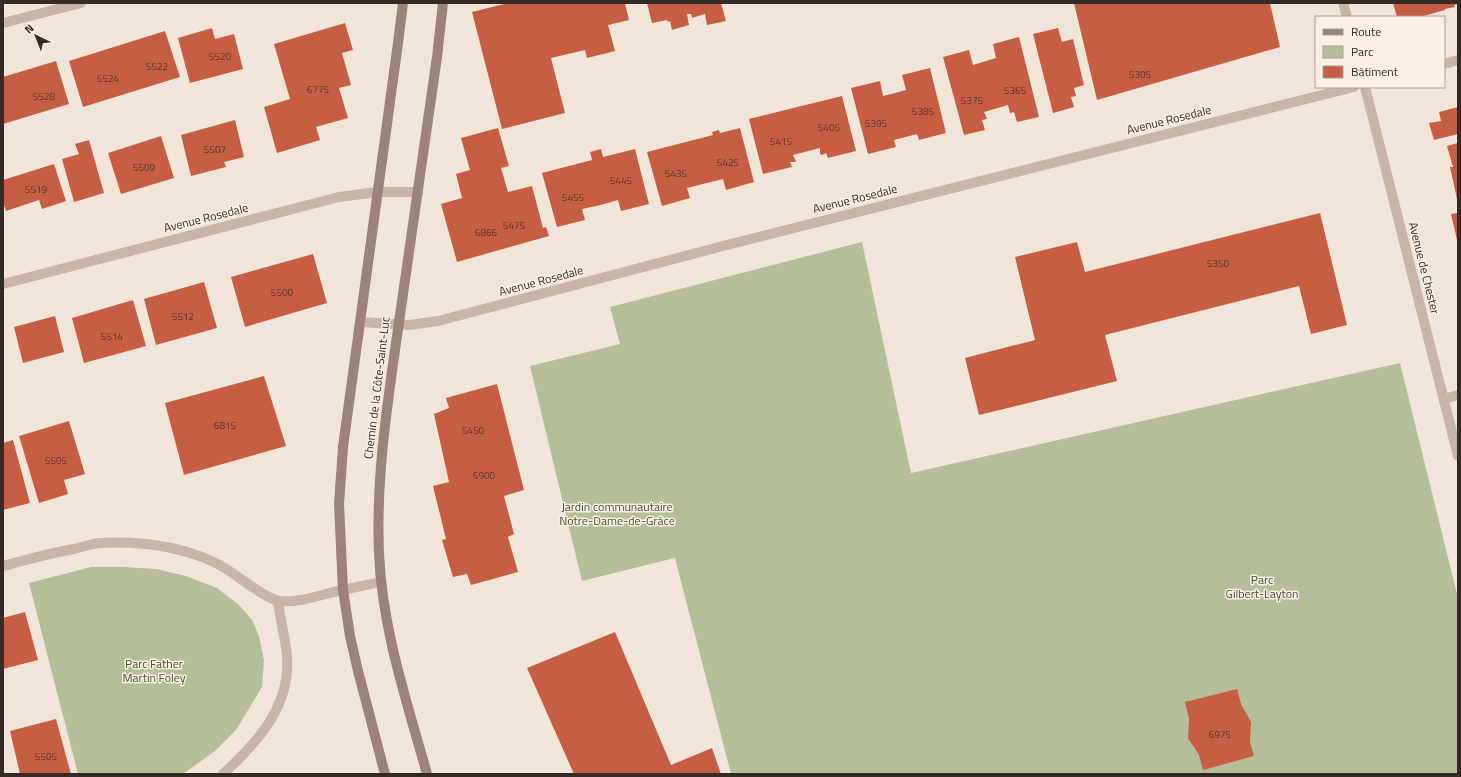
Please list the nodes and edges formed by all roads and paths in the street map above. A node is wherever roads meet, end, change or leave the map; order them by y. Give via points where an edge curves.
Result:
1 (81, 3) edge
2 (402, 3) edge
3 (443, 3) edge
4 (1343, 3) edge
5 (1346, 16) edge
6 (3, 23) edge
7 (1458, 60) edge
8 (1445, 64) edge
9 (1350, 88) edge
10 (1365, 88) edge
11 (377, 192) junction
12 (418, 192) junction
13 (3, 284) edge
14 (361, 322) junction
15 (398, 325) junction
16 (1458, 395) edge
17 (1444, 399) junction
18 (1458, 456) edge
19 (3, 566) edge
20 (381, 582) junction
21 (343, 590) junction
22 (278, 601) junction
23 (223, 774) edge
24 (385, 774) edge
25 (428, 774) edge

1 - 6 street
2 - 11 main road, Chemin de la Côte-Saint-Luc
3 - 12 main road, Chemin de la Côte-Saint-Luc via 438,57
4 - 5 street
7 - 8 street
9 - 15 street, Avenue Rosedale via 739,242 438,321
10 - 17 street, Avenue de Chester
11 - 12 street, Avenue Rosedale
11 - 13 street, Avenue Rosedale via 339,197
11 - 14 main road, Chemin de la Côte-Saint-Luc
12 - 15 main road, Chemin de la Côte-Saint-Luc
14 - 15 street, Avenue Rosedale
14 - 21 main road, Chemin de la Côte-Saint-Luc via 340,475 339,532
15 - 20 main road, Chemin de la Côte-Saint-Luc via 378,496
16 - 17 street
17 - 18 street, Avenue de Chester
19 - 22 street via 50,553 99,544 134,543 165,546 216,562
20 - 21 street
20 - 25 main road, Chemin de la Côte-Saint-Luc via 394,654
21 - 22 street via 300,600
21 - 24 main road, Chemin de la Côte-Saint-Luc via 351,643
22 - 23 street via 287,654 281,698 275,713 257,740

